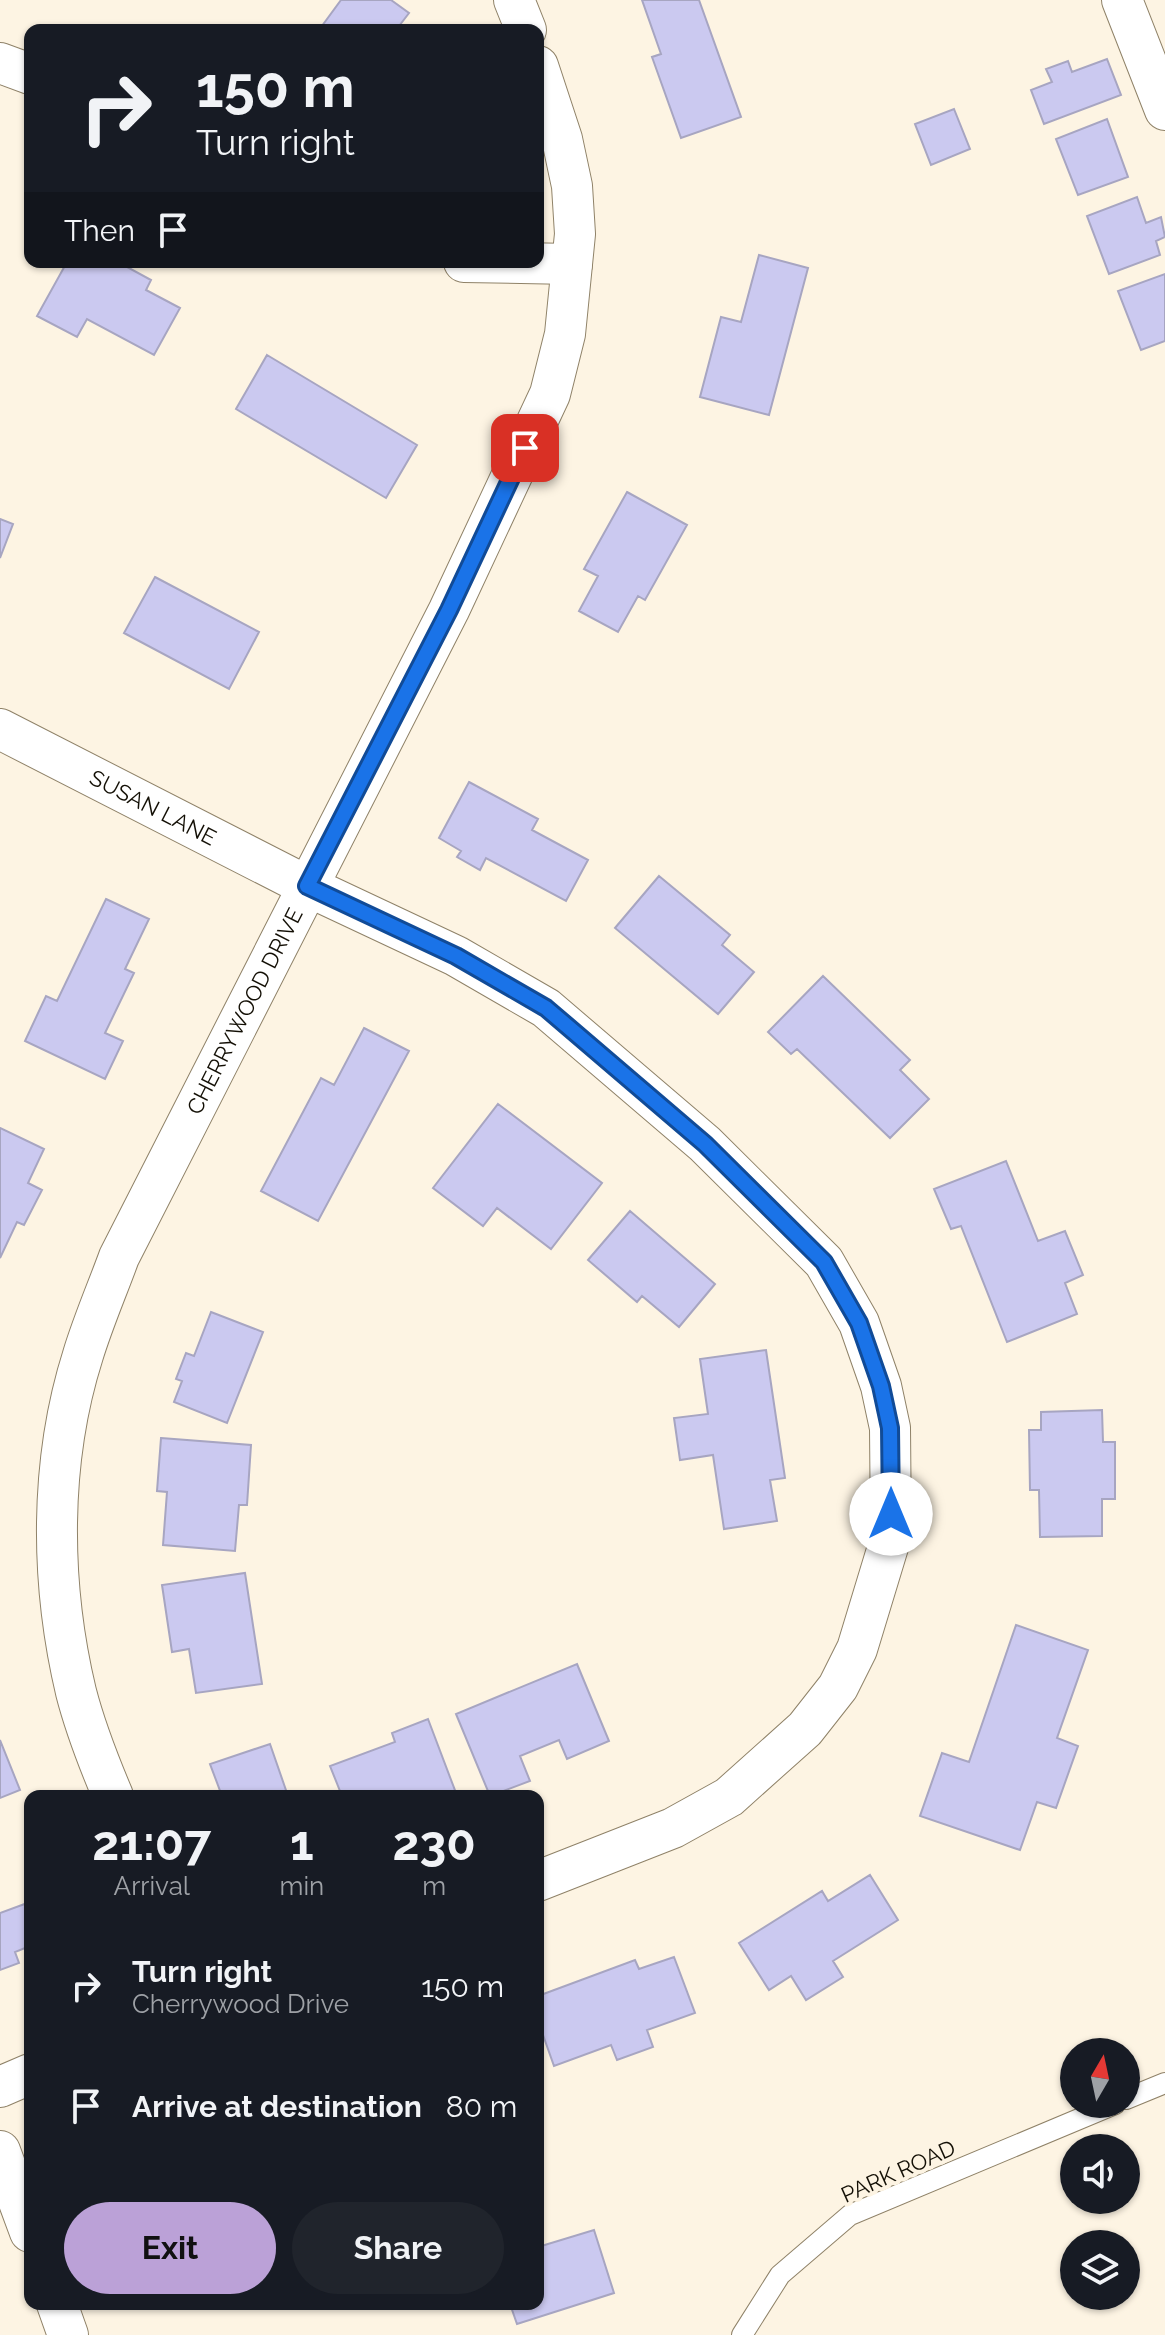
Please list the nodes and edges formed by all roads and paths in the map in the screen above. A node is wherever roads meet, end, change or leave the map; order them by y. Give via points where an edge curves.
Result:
1 (514, 0) edge
2 (1122, 0) edge
3 (524, 24) edge
4 (0, 63) edge
5 (24, 72) edge
6 (544, 84) edge
7 (1165, 110) edge
8 (544, 263) edge
9 (572, 264) junction
10 (0, 729) edge
11 (307, 886) junction
12 (111, 1790) edge
13 (544, 1879) edge
14 (24, 2077) edge
15 (1165, 2083) edge
16 (0, 2087) edge
17 (1140, 2093) edge
18 (1082, 2118) edge
19 (0, 2151) edge
20 (24, 2216) edge
21 (59, 2310) edge
22 (68, 2335) edge
23 (742, 2335) edge

1 - 3 street
2 - 7 street
4 - 5 street
6 - 9 street, CHERRYWOOD DRIVE via 572,186
8 - 9 street
9 - 11 street, CHERRYWOOD DRIVE via 565,334 550,394 449,610
10 - 11 street, SUSAN LANE
11 - 12 street, CHERRYWOOD DRIVE via 119,1257 82,1355 64,1432 56,1528 64,1633 77,1695
11 - 13 street, SUSAN LANE via 456,956 546,1008 705,1144 824,1262 859,1323 881,1386 890,1428 891,1537 857,1649 838,1687 805,1729 729,1797 673,1828
14 - 16 street
15 - 17 lane
18 - 23 lane, PARK ROAD via 850,2215 780,2275
19 - 20 street
21 - 22 street

